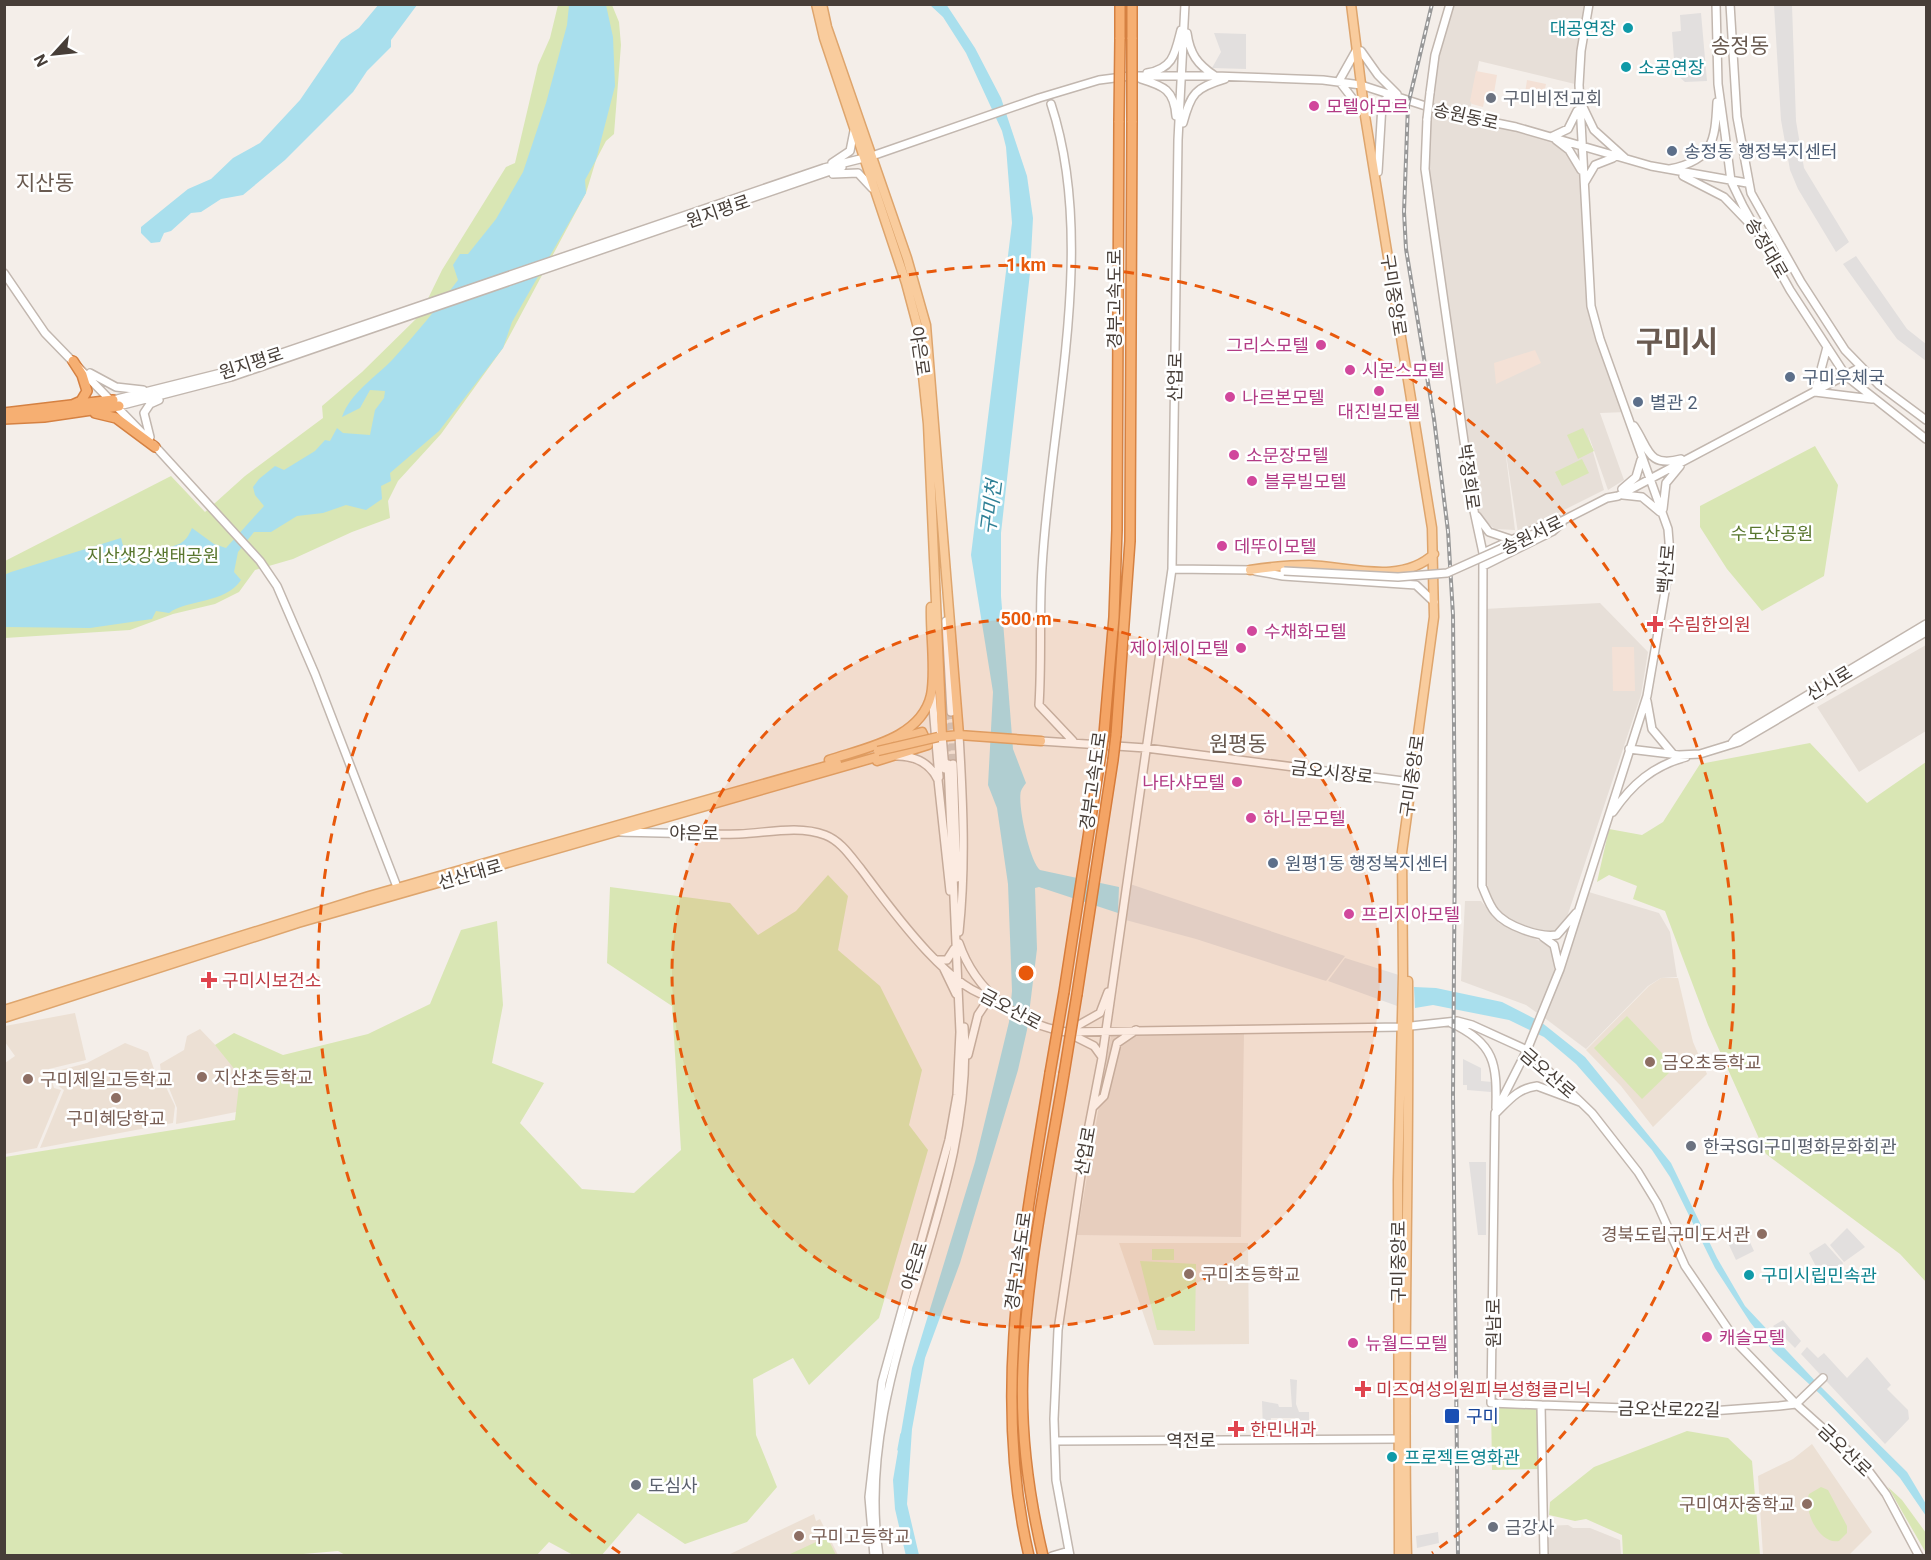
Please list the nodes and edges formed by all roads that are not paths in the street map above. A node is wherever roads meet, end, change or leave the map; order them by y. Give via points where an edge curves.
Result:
1 (816, 4) edge
2 (822, 4) edge
3 (1120, 4) edge
4 (1132, 4) edge
5 (1185, 4) edge
6 (1353, 4) edge
7 (1450, 4) edge
8 (1590, 4) edge
9 (1716, 4) edge
10 (1730, 4) edge
11 (1185, 13) junction
12 (1359, 50) junction
13 (1130, 76) junction
14 (1215, 76) junction
15 (1232, 76) junction
16 (1182, 78) junction
17 (1339, 81) junction
18 (1718, 84) junction
19 (1364, 85) junction
20 (1579, 93) junction
21 (1399, 95) junction
22 (1051, 104) dead end
23 (1417, 104) junction
24 (1365, 116) junction
25 (854, 128) junction
26 (1551, 137) junction
27 (1178, 140) junction
28 (1582, 146) junction
29 (868, 157) junction
30 (1627, 159) junction
31 (1666, 170) junction
32 (824, 171) junction
33 (1378, 172) junction
34 (1731, 182) junction
35 (1748, 183) junction
36 (1585, 187) junction
37 (876, 194) junction
38 (1756, 230) junction
39 (4, 273) edge
40 (1827, 347) junction
41 (73, 361) junction
42 (1859, 368) junction
43 (1846, 376) junction
44 (168, 392) junction
45 (1815, 392) junction
46 (1873, 399) junction
47 (116, 403) junction
48 (73, 410) junction
49 (4, 413) edge
50 (4, 419) edge
51 (1926, 420) edge
52 (1631, 422) junction
53 (1926, 439) edge
54 (156, 447) junction
55 (1638, 447) junction
56 (1694, 455) junction
57 (1650, 478) junction
58 (1618, 496) junction
59 (1607, 498) junction
60 (1474, 511) junction
61 (1663, 515) junction
62 (1571, 516) junction
63 (933, 519) junction
64 (1510, 539) junction
65 (1483, 553) junction
66 (1434, 554) junction
67 (934, 561) junction
68 (1483, 566) junction
69 (1172, 568) junction
70 (1250, 570) junction
71 (1408, 570) junction
72 (1436, 574) junction
73 (1421, 576) junction
74 (1413, 585) junction
75 (1434, 602) junction
76 (1926, 624) edge
77 (1926, 632) edge
78 (932, 690) junction
79 (1647, 696) junction
80 (949, 715) junction
81 (959, 735) junction
82 (940, 736) junction
83 (1041, 741) joint
84 (1073, 741) junction
85 (1732, 743) junction
86 (1146, 748) junction
87 (1629, 749) junction
88 (876, 751) junction
89 (1673, 754) junction
90 (1700, 754) junction
91 (944, 755) junction
92 (897, 756) junction
93 (954, 764) junction
94 (795, 781) junction
95 (1411, 782) junction
96 (940, 788) junction
97 (1608, 819) junction
98 (650, 820) junction
99 (618, 832) junction
100 (658, 832) junction
101 (953, 882) junction
102 (398, 891) junction
103 (1581, 906) junction
104 (954, 912) junction
105 (1529, 930) junction
106 (957, 943) junction
107 (938, 961) junction
108 (1560, 969) junction
109 (1114, 975) junction
110 (959, 979) junction
111 (992, 997) junction
112 (958, 1004) junction
113 (4, 1010) edge
114 (4, 1018) edge
115 (1447, 1021) junction
116 (1405, 1026) junction
117 (1105, 1030) junction
118 (1137, 1030) junction
119 (1066, 1032) junction
120 (1527, 1050) junction
121 (1102, 1058) junction
122 (964, 1072) junction
123 (1582, 1103) junction
124 (1093, 1107) junction
125 (1496, 1113) junction
126 (1823, 1378) dead end
127 (1796, 1404) junction
128 (1541, 1405) junction
129 (1398, 1439) junction
130 (1055, 1441) junction
131 (1070, 1553) edge
132 (874, 1556) edge
133 (879, 1556) edge
134 (1029, 1556) edge
135 (1042, 1556) edge
136 (1052, 1556) edge
137 (1399, 1556) edge
138 (1407, 1556) edge
139 (1544, 1556) edge
140 (1919, 1556) edge

1 - 25 main road, 야은로
2 - 29 main road, 야은로
3 - 134 highway, 경부고속도로, bridge via 1114,617 1104,734 1013,1319 1010,1382 1014,1456
4 - 135 highway, 경부고속도로, bridge via 1130,541 1116,735 1026,1317 1025,1453
5 - 11 street, 산업로
6 - 12 main road, 구미중앙로
7 - 60 street, 박정희로, bridge via 1435,55 1425,169
8 - 20 street, 백산로 via 1581,51
9 - 18 street, 송정대로
10 - 35 street, 송정대로 via 1737,117
11 - 13 street via 1172,62 1162,70
11 - 14 street via 1191,52
11 - 16 street, 산업로
12 - 17 street
12 - 19 main road, 구미중앙로
12 - 21 street
13 - 16 street
13 - 27 street via 1161,85 1170,92
13 - 29 street, 원지평로 via 1099,80 1039,98
14 - 15 street, 송원동로
14 - 16 street, 송원동로
15 - 17 street, 송원동로
15 - 27 street via 1195,92
16 - 27 street, 산업로
17 - 19 street, 송원동로
17 - 24 street
18 - 31 street via 1712,143 1697,161
18 - 34 street, 송정대로
19 - 21 street, 송원동로
19 - 24 main road, 구미중앙로
19 - 33 main road, 구미중앙로
20 - 26 street, 백산로 via 1572,125
20 - 28 street, 백산로
20 - 30 street, 백산로 via 1594,130
21 - 23 street, 송원동로
22 - 84 street via 1060,133 1069,193 1072,260 1042,569 1039,705
23 - 26 street, 송원동로
23 - 33 street via 1394,97 1384,102
24 - 66 main road, 구미중앙로
25 - 29 main road, 야은로
25 - 32 street via 850,151
26 - 28 street, 송원동로
26 - 36 street, 백산로 via 1575,156
27 - 69 street, 산업로
28 - 30 street, 송원동로
28 - 36 street, 백산로
29 - 32 street, 원지평로
29 - 37 main road, 야은로
29 - 80 main road, 야은로 via 907,258 926,325
30 - 31 street, 송원동로
30 - 36 street via 1605,158 1594,165
31 - 34 street, 송원동로
31 - 38 street via 1724,197
32 - 37 street via 858,173
32 - 44 street, 원지평로 via 231,377
33 - 72 main road, 구미중앙로 via 1432,508
34 - 35 street, 송원동로
34 - 38 street, 송정대로
35 - 42 street, 송정대로 via 1801,282
36 - 52 street, 백산로 via 1591,306
37 - 63 main road, 야은로 via 918,328
38 - 40 street, 송정대로
39 - 41 street via 45,333
40 - 43 street, 송정대로
40 - 45 street
41 - 44 street via 104,382 123,389
41 - 47 street
41 - 48 highway via 87,391
42 - 43 street, 송원서로
42 - 51 street, 송정대로
43 - 45 street, 송원서로
43 - 46 street, 송정대로
44 - 47 street, 원지평로
44 - 54 street via 144,413 147,431
45 - 46 street
45 - 56 street, 송원서로
46 - 53 street, 송정대로
47 - 48 highway
47 - 54 street
48 - 49 highway
48 - 50 highway
48 - 54 highway via 116,418
52 - 55 street, 백산로
52 - 56 street via 1652,457 1665,462
54 - 102 street via 260,561 288,608
55 - 57 street, 백산로
55 - 59 street via 1641,466 1636,477
56 - 57 street, 송원서로
56 - 61 street via 1669,478
57 - 58 street, 송원서로
57 - 61 street, 백산로
58 - 59 street, 송원서로
58 - 61 street via 1642,497
59 - 62 street, 송원서로
60 - 64 street via 1489,532
60 - 65 street, 박정희로
61 - 79 street, 백산로 via 1670,554
62 - 64 street
62 - 68 street via 1553,531
62 - 70 street, 송원서로, bridge via 1447,573 1398,577
63 - 67 main road
63 - 80 street, 야은로
64 - 65 street
65 - 68 street, 박정희로
66 - 71 main road
66 - 72 main road, 구미중앙로
67 - 78 main road
67 - 80 main road
68 - 105 street, 박정희로 via 1482,886 1495,913 1506,922
69 - 70 street, 송원서로
69 - 86 street, 산업로
70 - 71 main road via 1309,565 1386,572
70 - 74 street
71 - 73 main road
72 - 73 main road
72 - 75 main road, 구미중앙로
72 - 116 main road, 구미중앙로 via 1438,611 1433,671 1409,837
73 - 74 street
74 - 75 street
75 - 95 main road, 구미중앙로
76 - 85 street, 신시로
77 - 85 street, 신시로
78 - 88 main road via 915,723
78 - 96 street
79 - 87 street, 백산로
79 - 89 street via 1652,729
80 - 81 main road
80 - 82 main road
81 - 82 main road
81 - 83 main road
81 - 93 street
82 - 88 main road, 선산대로, bridge
82 - 91 street
83 - 84 street
84 - 86 street
85 - 90 street, 신시로
86 - 95 street, 금오시장로
86 - 109 street, 산업로
87 - 89 street, 신시로
87 - 97 street, 백산로
88 - 92 main road via 924,732 928,746
88 - 94 main road, 선산대로
88 - 98 main road, 선산대로
89 - 90 street, 신시로
90 - 97 street via 1665,763 1647,774 1623,797
91 - 93 street via 954,749
91 - 101 street
92 - 94 main road
92 - 96 street via 916,758 927,765 934,771
93 - 101 street, 야은로
93 - 106 street, 야은로
94 - 98 main road, 선산대로
95 - 116 main road, 구미중앙로 via 1402,852
96 - 104 street
97 - 103 street, 백산로
98 - 99 main road, 선산대로
98 - 100 street
98 - 102 main road, 선산대로
99 - 100 street, 야은로
99 - 102 main road, 선산대로
100 - 107 street, 야은로 via 811,832 833,839
101 - 104 street, 야은로
102 - 113 main road, 선산대로
102 - 114 main road, 선산대로
103 - 105 street via 1557,935
103 - 108 street, 백산로
104 - 106 street, 야은로
105 - 108 street via 1552,942
106 - 107 street via 950,958
106 - 110 street, 야은로
106 - 111 street via 974,977
107 - 110 street, 야은로
107 - 112 street via 951,981
108 - 120 street, 백산로
109 - 117 street, 산업로
109 - 119 street via 1100,1012
110 - 111 street, 금오산로
110 - 112 street, 야은로
110 - 122 street, 야은로
111 - 119 street, 금오산로 via 1040,1026
111 - 122 street via 978,1015
112 - 132 street, 야은로 via 960,1064 949,1140 882,1382 868,1497
115 - 116 street, 금오산로
115 - 120 street, 금오산로 via 1472,1025
115 - 125 street via 1478,1038 1491,1055 1496,1073
116 - 118 street, 금오산로
116 - 129 main road, 구미중앙로 via 1398,1181
116 - 138 main road, 구미중앙로 via 1410,1104 1405,1355
117 - 118 street, 금오산로
117 - 119 street, 금오산로
117 - 121 street, 산업로
118 - 124 street via 1117,1043 1104,1096
119 - 121 street via 1094,1046
120 - 123 street, 금오산로
120 - 125 street, 원남로
121 - 124 street, 산업로
122 - 133 street, 야은로 via 948,1172 896,1351 885,1407 875,1507
123 - 125 street via 1537,1086 1515,1094
123 - 127 street, 금오산로 via 1645,1181 1685,1266 1739,1345
124 - 130 street, 산업로 via 1058,1330
125 - 128 street, 원남로 via 1491,1403
126 - 127 street
127 - 128 street, 금오산로22길 via 1711,1411
127 - 140 street, 금오산로 via 1865,1466 1886,1494
128 - 139 street
129 - 130 street, 역전로
129 - 137 main road, 구미중앙로
130 - 131 street, 산업로 via 1059,1505
131 - 136 street

